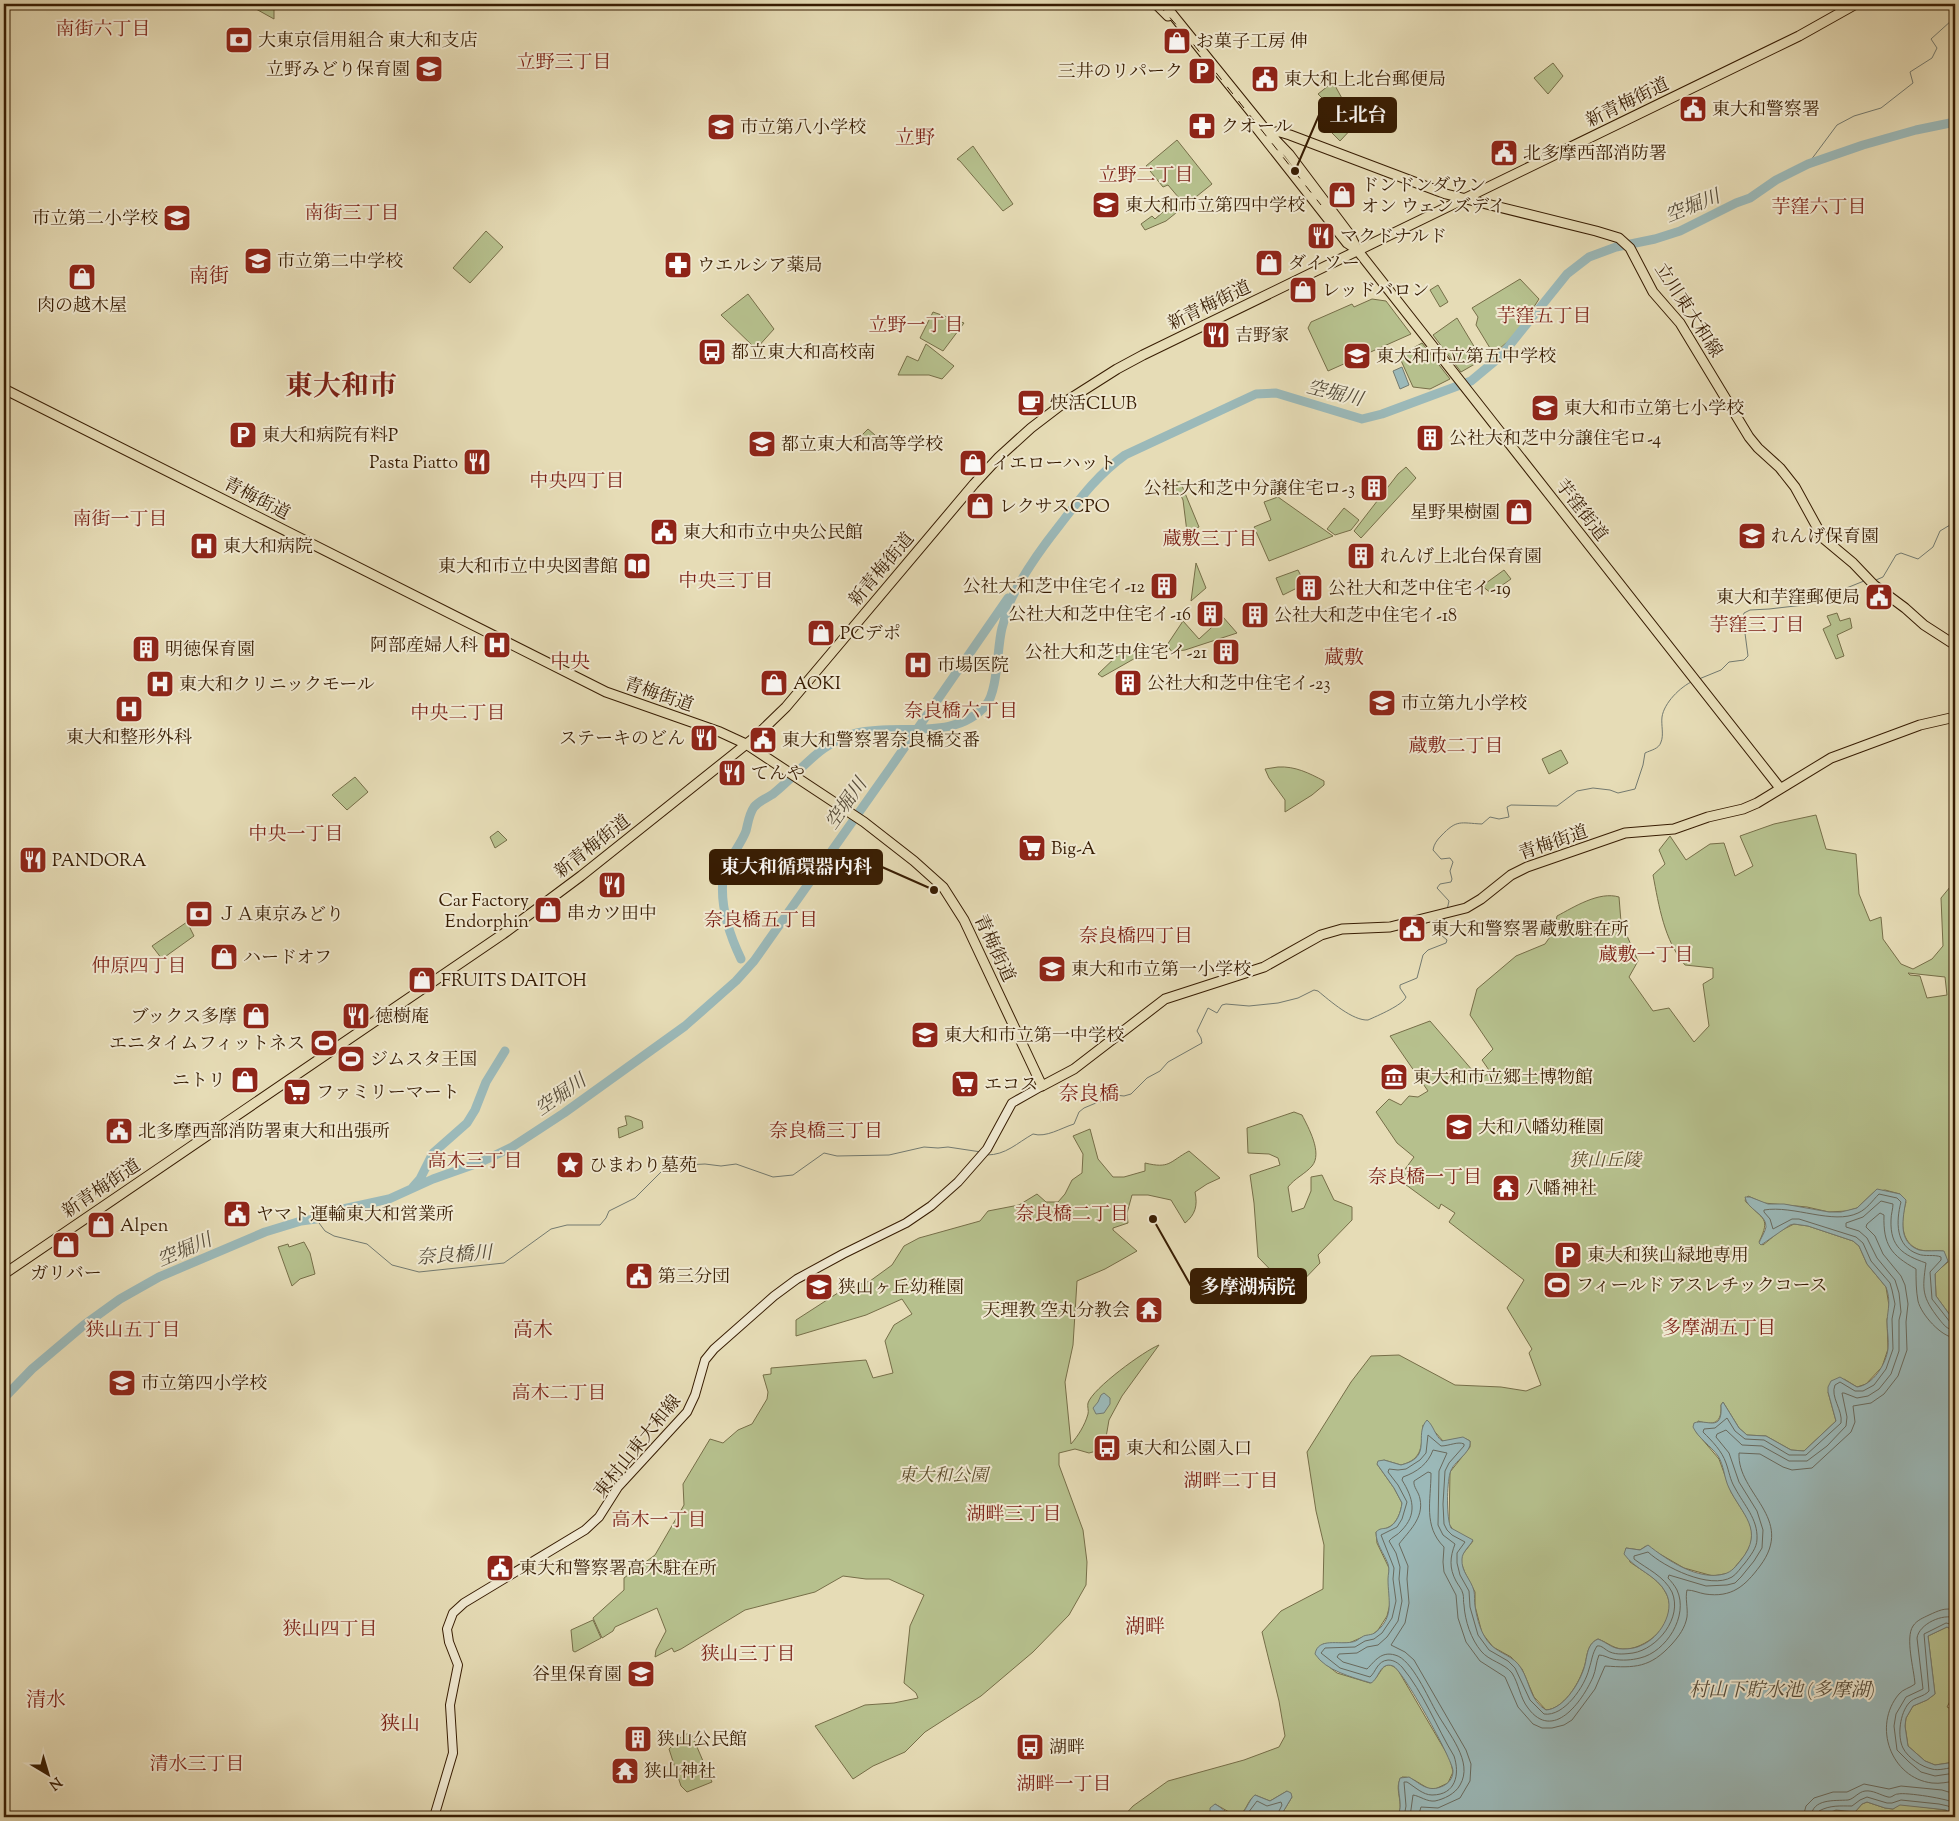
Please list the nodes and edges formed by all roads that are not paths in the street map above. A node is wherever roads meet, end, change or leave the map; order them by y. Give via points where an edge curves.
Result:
1 (1156, 4) edge
2 (1164, 4) edge
3 (1856, 4) edge
4 (1266, 134) junction
5 (1444, 193) junction
6 (1464, 199) junction
7 (1445, 208) junction
8 (1358, 250) junction
9 (4, 389) edge
10 (1955, 645) edge
11 (1955, 717) edge
12 (746, 744) junction
13 (1780, 788) junction
14 (1042, 1086) junction
15 (4, 1274) edge
16 (434, 1817) edge

1 - 4 main road, 芋窪街道
2 - 4 main road, 芋窪街道
3 - 6 main road, 新青梅街道 via 1799,36
4 - 5 main road, 立川東大和線 via 1280,132 1290,135
4 - 8 main road, 芋窪街道 via 1347,243
5 - 6 main road, 立川東大和線
5 - 7 main road
6 - 7 main road, 新青梅街道
6 - 10 main road, 立川東大和線 via 1596,231 1623,241 1653,292 1680,323 1754,443 1795,486 1823,538 1868,580 1924,625
7 - 8 main road, 新青梅街道
8 - 12 main road, 新青梅街道 via 1117,369 1037,424 974,484 779,714
8 - 13 main road, 芋窪街道
9 - 12 main road, 青梅街道 via 606,692
11 - 13 main road, 青梅街道 via 1920,724 1832,758
12 - 14 main road, 青梅街道 via 863,821 927,871 949,896 964,920
12 - 15 main road, 新青梅街道 via 503,934
13 - 14 main road, 青梅街道 via 1737,811 1674,829 1625,833 1530,866 1511,875 1469,906 1386,928 1342,929 1324,933 1264,967 1171,997 1074,1070
14 - 16 main road, 東村山東大和線 via 1012,1103 984,1154 922,1214 812,1270 774,1296 708,1356 687,1412 618,1487 595,1522 453,1613 447,1629 458,1665 450,1705 453,1753

